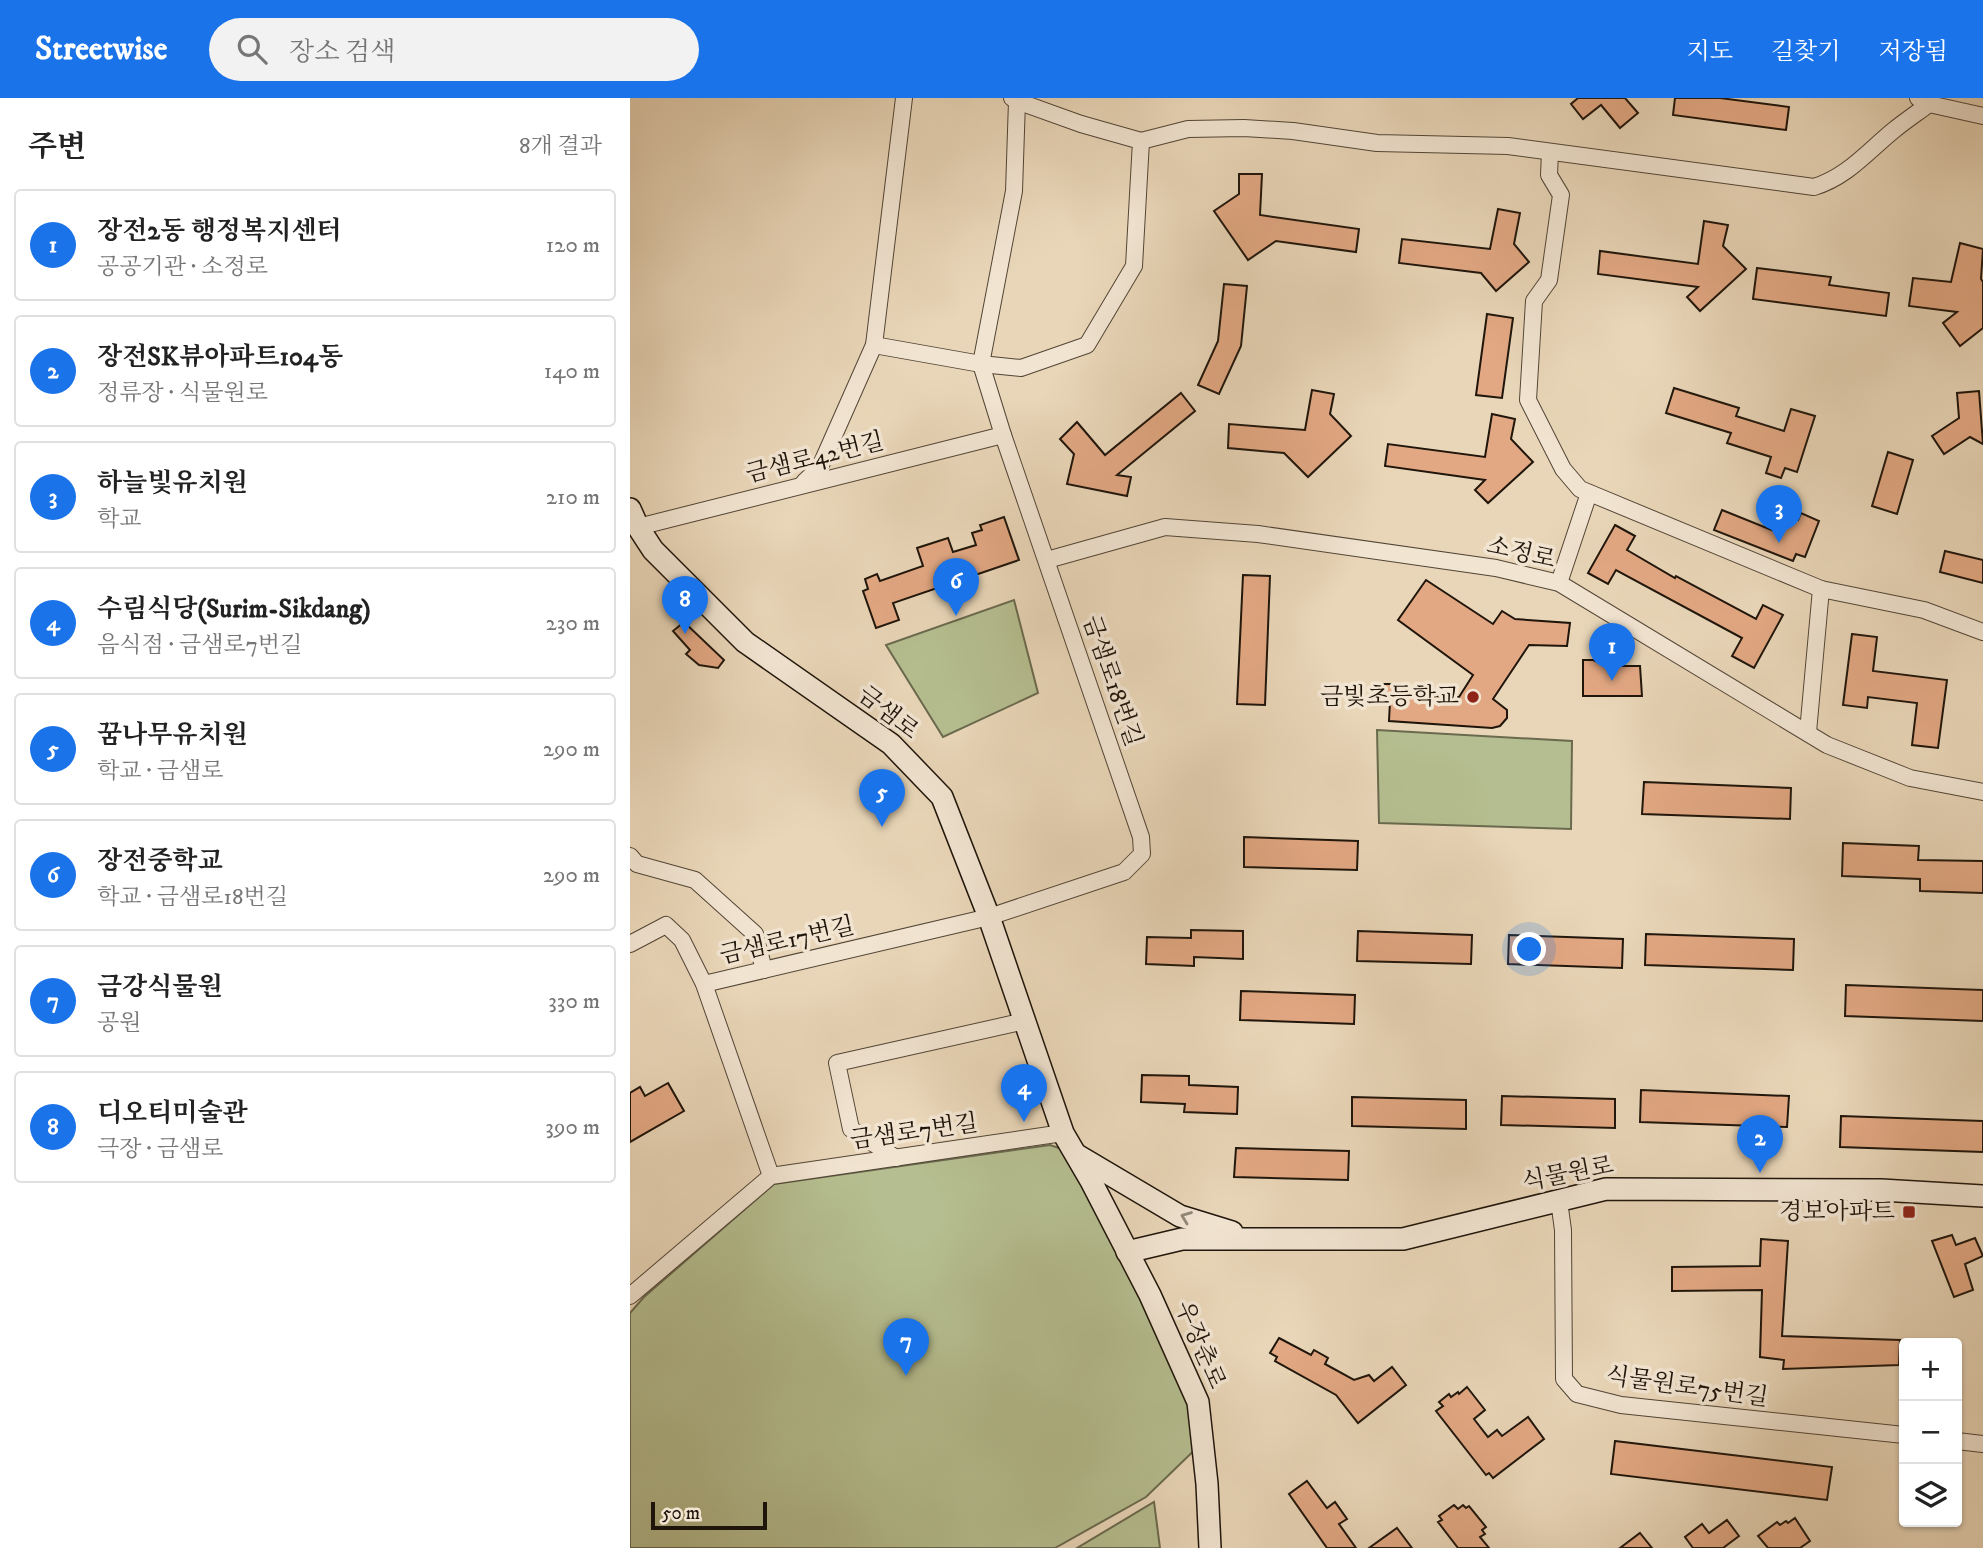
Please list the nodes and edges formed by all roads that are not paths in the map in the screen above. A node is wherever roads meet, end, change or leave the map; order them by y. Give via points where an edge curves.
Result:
1 (904, 98) edge
2 (1014, 99) edge
3 (1924, 101) edge
4 (1983, 116) edge
5 (1141, 141) junction
6 (1550, 152) junction
7 (874, 345) junction
8 (981, 364) junction
9 (1003, 435) junction
10 (802, 484) junction
11 (1589, 494) junction
12 (634, 518) edge
13 (1047, 560) junction
14 (1559, 583) junction
15 (1821, 589) junction
16 (1983, 632) edge
17 (1808, 732) junction
18 (1983, 792) edge
19 (630, 856) edge
20 (989, 917) junction
21 (630, 944) edge
22 (764, 970) junction
23 (704, 984) junction
24 (1025, 1021) junction
25 (1063, 1133) junction
26 (1074, 1153) junction
27 (896, 1158) junction
28 (771, 1176) junction
29 (1983, 1196) edge
30 (1559, 1201) junction
31 (1251, 1238) junction
32 (1126, 1252) junction
33 (630, 1296) edge
34 (1899, 1435) edge
35 (1962, 1442) edge
36 (1983, 1444) edge
37 (1210, 1548) edge

1 - 7 street
2 - 5 street, 금샘로18번길
2 - 8 street, 금샘로18번길 via 1014,191
3 - 4 street
3 - 6 street via 1843,175 1814,187
5 - 6 street via 1188,129 1244,128 1377,143 1508,146
5 - 8 street via 1134,266 1087,345 1021,368
6 - 11 street via 1549,175 1561,195 1549,280 1534,301 1528,400 1563,469
7 - 8 street
7 - 10 street via 820,467
8 - 9 street, 금샘로18번길
9 - 10 street, 금샘로42번길
9 - 13 street, 금샘로18번길
10 - 12 street, 금샘로42번길
11 - 14 street
11 - 15 street
12 - 20 main road, 금샘로 via 653,550 746,642 891,744 942,797
13 - 14 street, 소정로 via 1165,527 1285,538 1496,568
13 - 20 street, 금샘로18번길 via 1141,837 1142,854 1124,872
14 - 17 street, 소정로
15 - 16 street via 1924,610
15 - 17 street
17 - 18 street, 소정로 via 1827,745 1910,778
19 - 22 street via 638,864 695,880 755,934
20 - 22 street, 금샘로17번길
20 - 24 main road, 금샘로
21 - 23 street, 금샘로17번길 via 666,925 682,940
22 - 23 street, 금샘로17번길
23 - 28 street
24 - 25 main road, 금샘로
24 - 27 street via 837,1062 851,1129
25 - 26 main road, 금샘로
25 - 27 street, 금샘로7번길
31 -> 26 main road, 식물원로 via 1180,1216
26 - 32 main road, 금샘로
27 - 28 street, 금샘로7번길
28 - 33 street
29 - 30 main road, 식물원로 via 1881,1190 1606,1189
30 - 31 main road, 식물원로 via 1403,1239
30 - 34 street, 식물원로75번길 via 1564,1379 1577,1394 1621,1405
31 - 32 main road, 식물원로 via 1182,1239
32 - 37 main road, 우장춘로 via 1198,1402
35 - 36 street

